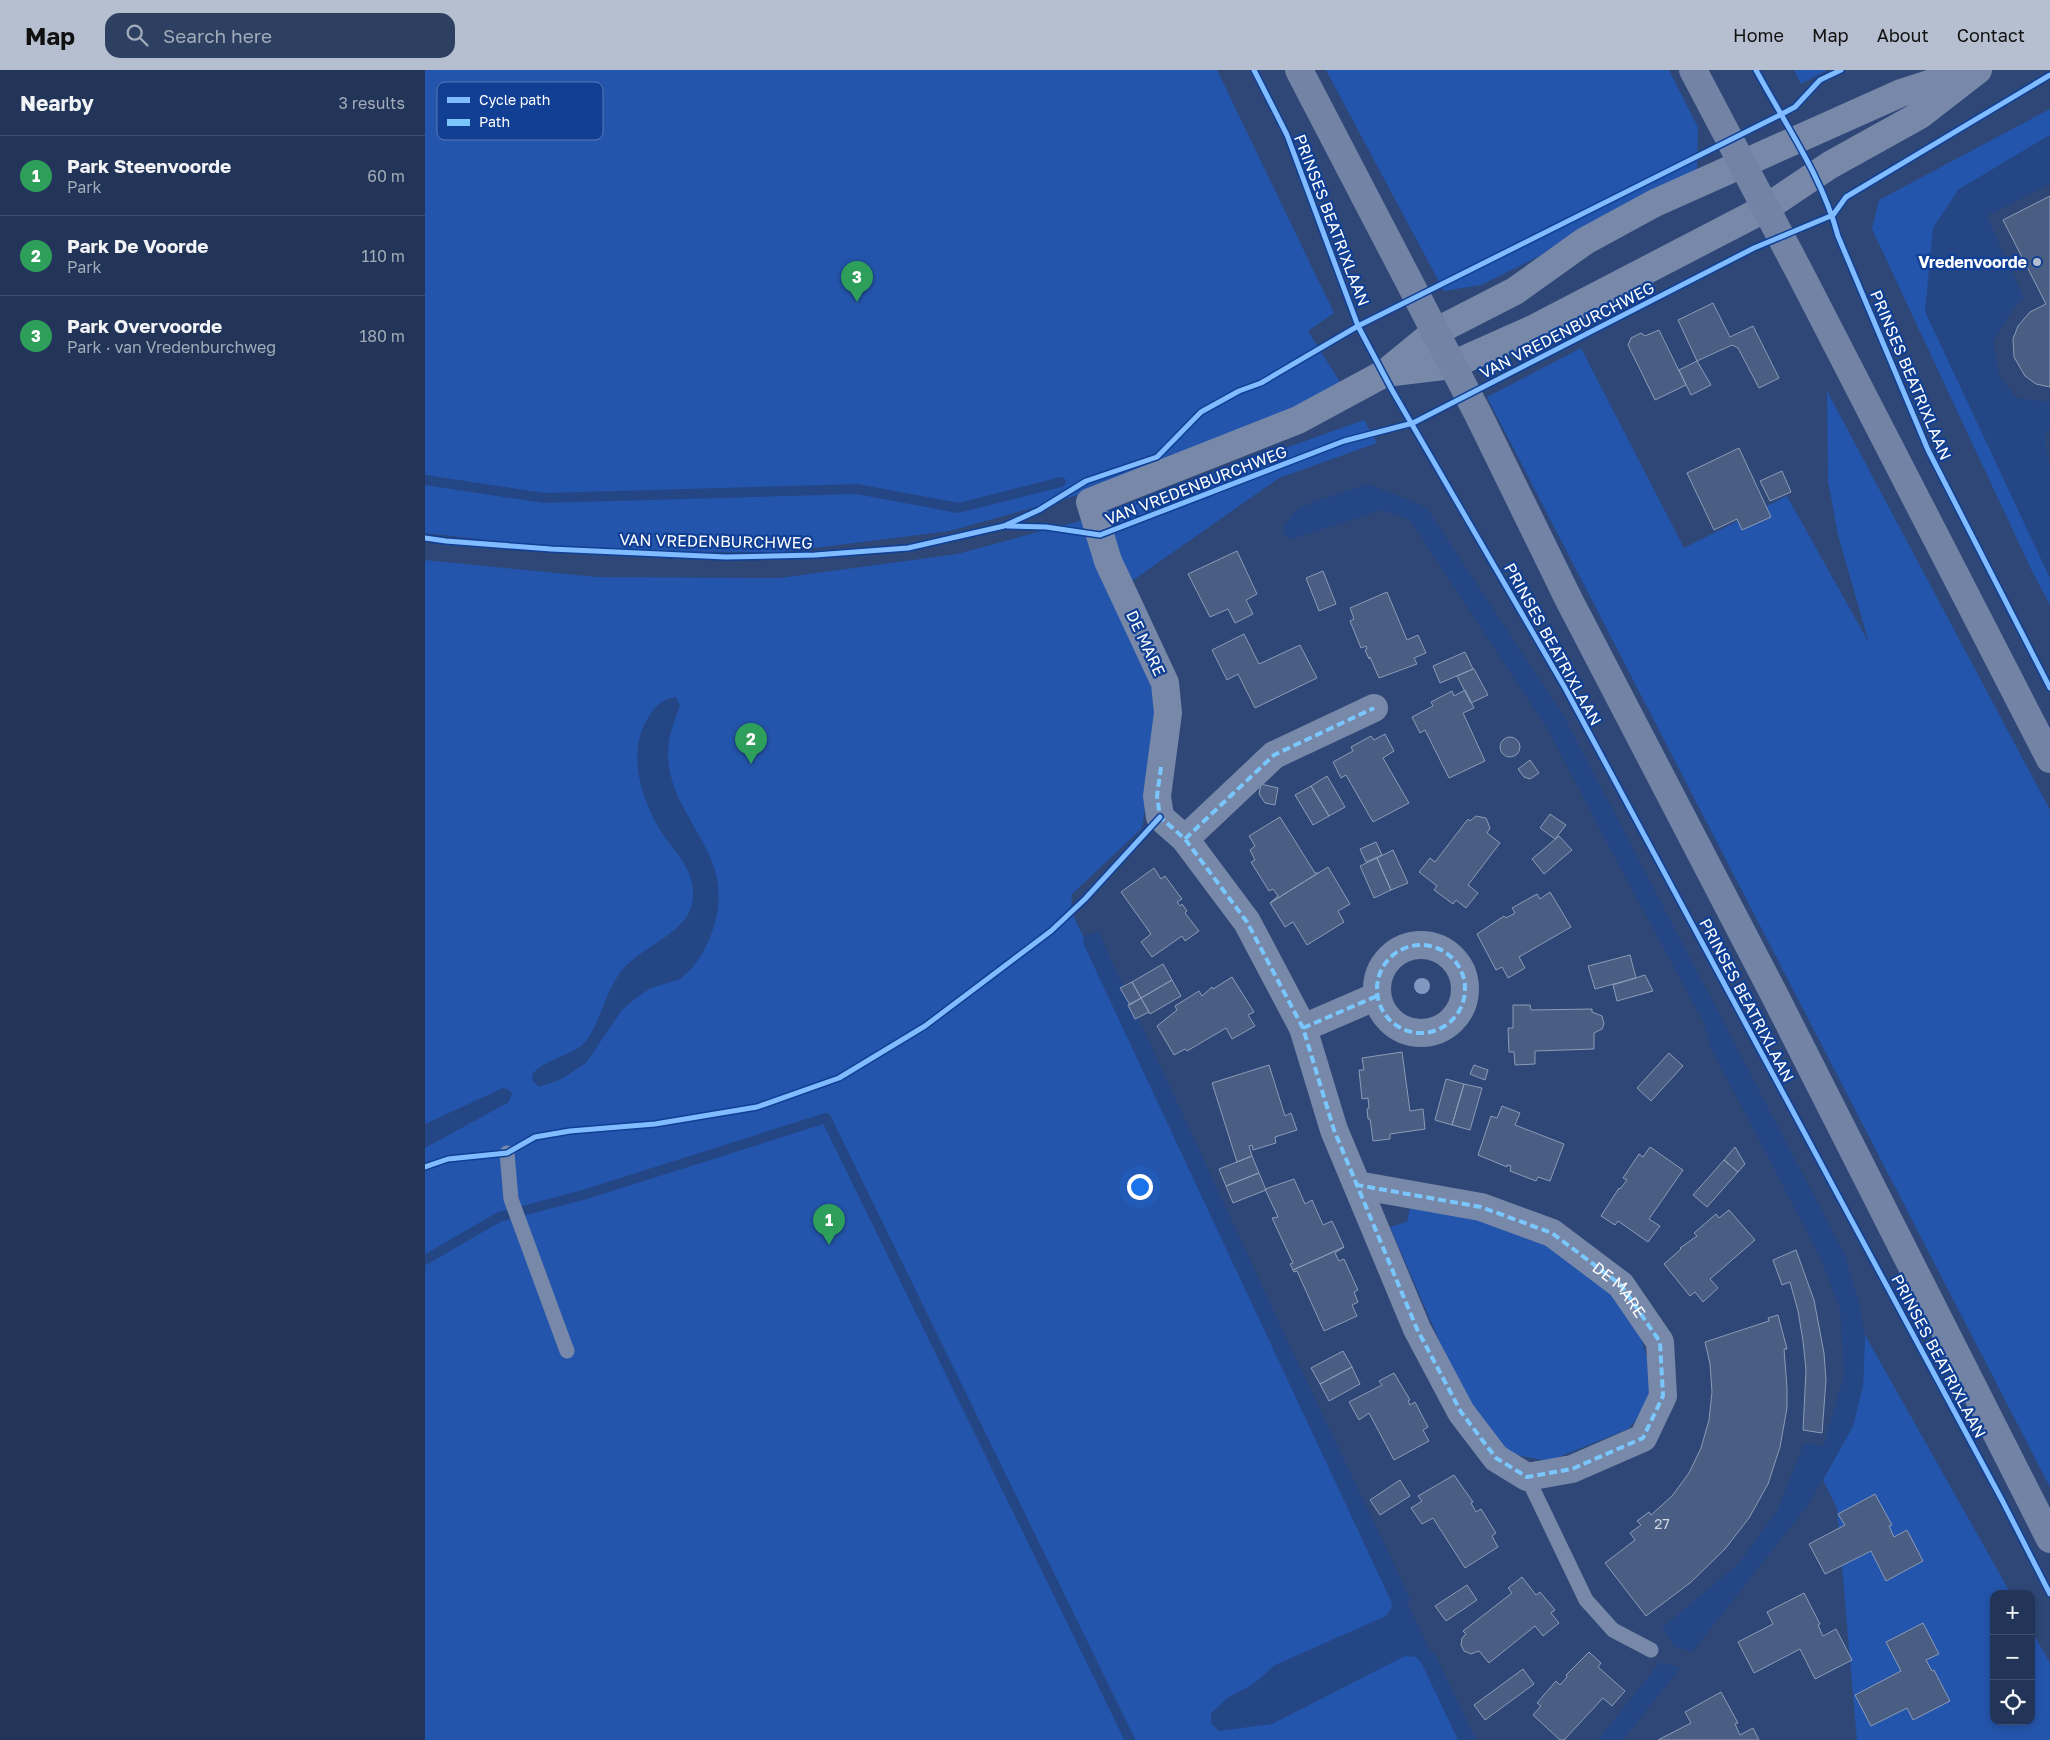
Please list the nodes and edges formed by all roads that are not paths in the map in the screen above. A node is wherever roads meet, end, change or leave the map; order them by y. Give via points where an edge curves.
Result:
1 (1299, 70) edge
2 (1693, 70) edge
3 (1976, 70) edge
4 (1742, 164) junction
5 (1766, 208) junction
6 (1435, 332) junction
7 (1452, 365) junction
8 (1385, 373) junction
9 (1090, 502) joint
10 (1374, 708) dead end
11 (2050, 759) edge
12 (1185, 839) junction
13 (1377, 996) dead end
14 (1303, 1028) junction
15 (507, 1152) dead end
16 (1357, 1184) junction
17 (567, 1351) dead end
18 (1527, 1478) junction
19 (2050, 1539) edge
20 (1651, 1650) dead end

1 - 6 main road, PRINSES BEATRIXLAAN
2 - 4 main road
3 - 4 street, VAN VREDENBURCHWEG via 1901,93
3 - 5 street, VAN VREDENBURCHWEG via 1920,115 1830,165
4 - 5 main road
4 - 6 street, VAN VREDENBURCHWEG via 1619,221 1585,240 1515,291
5 - 7 street, VAN VREDENBURCHWEG via 1535,328
5 - 11 main road
6 - 7 main road, PRINSES BEATRIXLAAN
6 - 8 street, VAN VREDENBURCHWEG
7 - 8 street, VAN VREDENBURCHWEG
7 - 19 main road, PRINSES BEATRIXLAAN
8 - 9 street, VAN VREDENBURCHWEG via 1298,420
9 - 12 street, DE MARE via 1108,561 1165,683 1168,713 1157,796 1160,817
10 - 12 street via 1274,755
12 - 14 street, DE MARE via 1247,922
13 - 14 street
14 - 16 street, DE MARE via 1334,1130
15 - 17 lane via 511,1198
16 - 18 street, DE MARE via 1417,1329 1461,1412 1496,1458
16 - 18 street, DE MARE via 1481,1207 1552,1233 1621,1285 1660,1342 1663,1396 1643,1438 1572,1469
18 - 20 lane via 1586,1600 1613,1630

